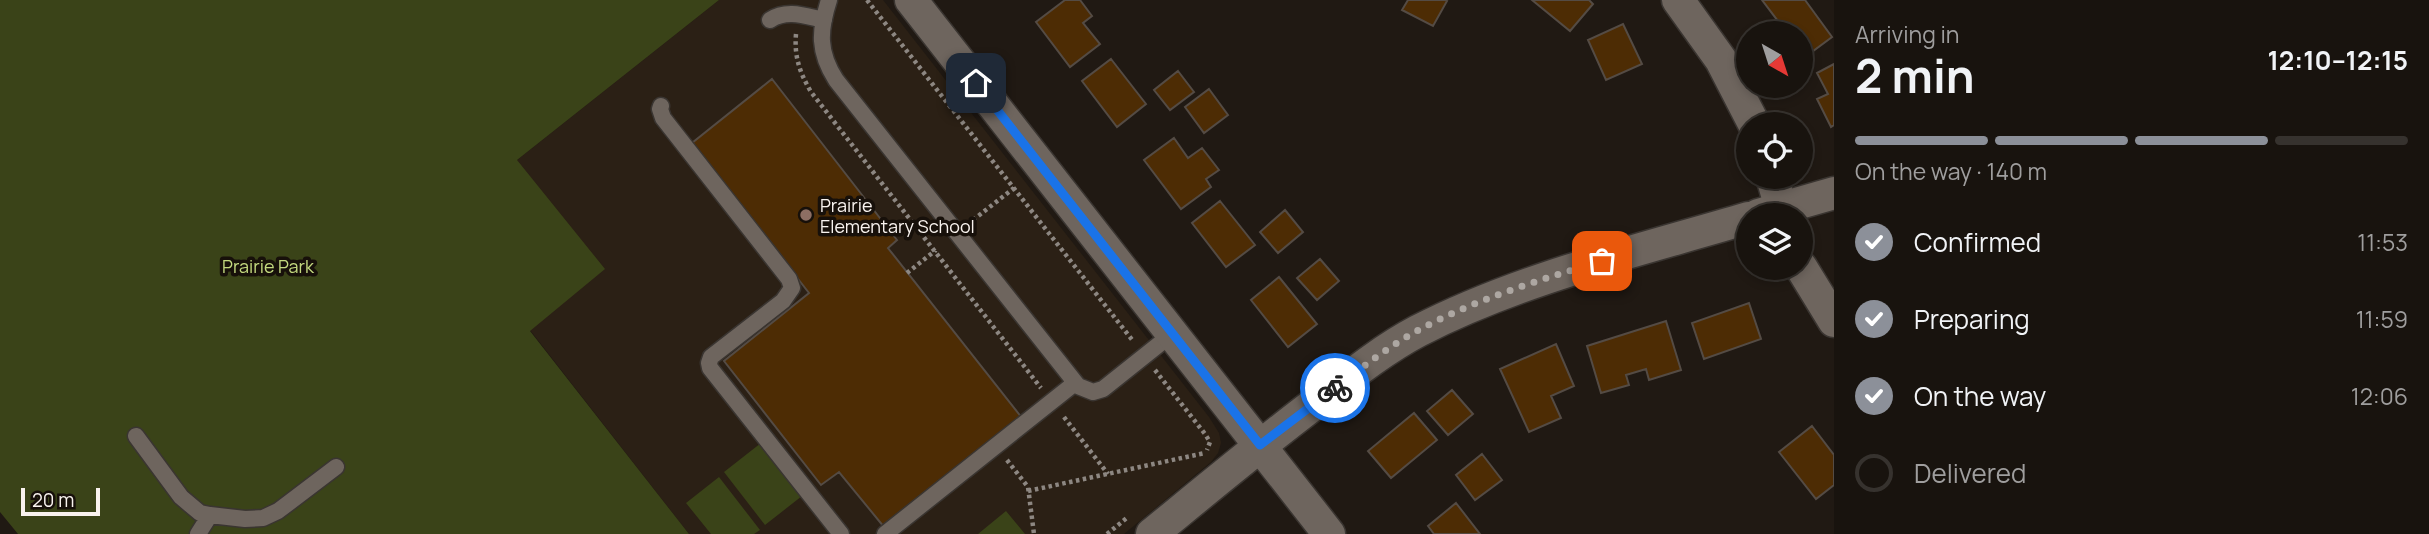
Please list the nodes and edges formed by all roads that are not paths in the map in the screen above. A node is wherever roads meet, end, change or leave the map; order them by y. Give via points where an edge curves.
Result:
1 (829, 0) edge
2 (911, 0) edge
3 (1678, 0) edge
4 (770, 20) dead end
5 (824, 20) junction
6 (662, 106) dead end
7 (1748, 112) edge
8 (1834, 193) edge
9 (1804, 203) edge
10 (1736, 222) edge
11 (1809, 280) edge
12 (1834, 321) edge
13 (1172, 334) junction
14 (1075, 383) junction
15 (136, 436) dead end
16 (1260, 445) junction
17 (336, 467) dead end
18 (210, 515) junction
19 (1140, 525) edge
20 (198, 534) edge
21 (841, 534) edge
22 (886, 534) edge
23 (1329, 534) edge

1 - 5 lane
2 - 13 street
3 - 7 street via 1721,60
4 - 5 lane via 779,14
5 - 14 lane via 822,52 836,80
6 - 21 lane via 663,118 792,288 783,301 711,357 710,368
8 - 9 street
10 - 16 street via 1529,283 1415,332
11 - 12 street
13 - 14 lane via 1103,389 1093,392
13 - 16 street
14 - 22 lane
15 - 18 lane via 181,497 200,513
16 - 19 street
16 - 23 street
17 - 18 lane via 263,518
18 - 20 lane

